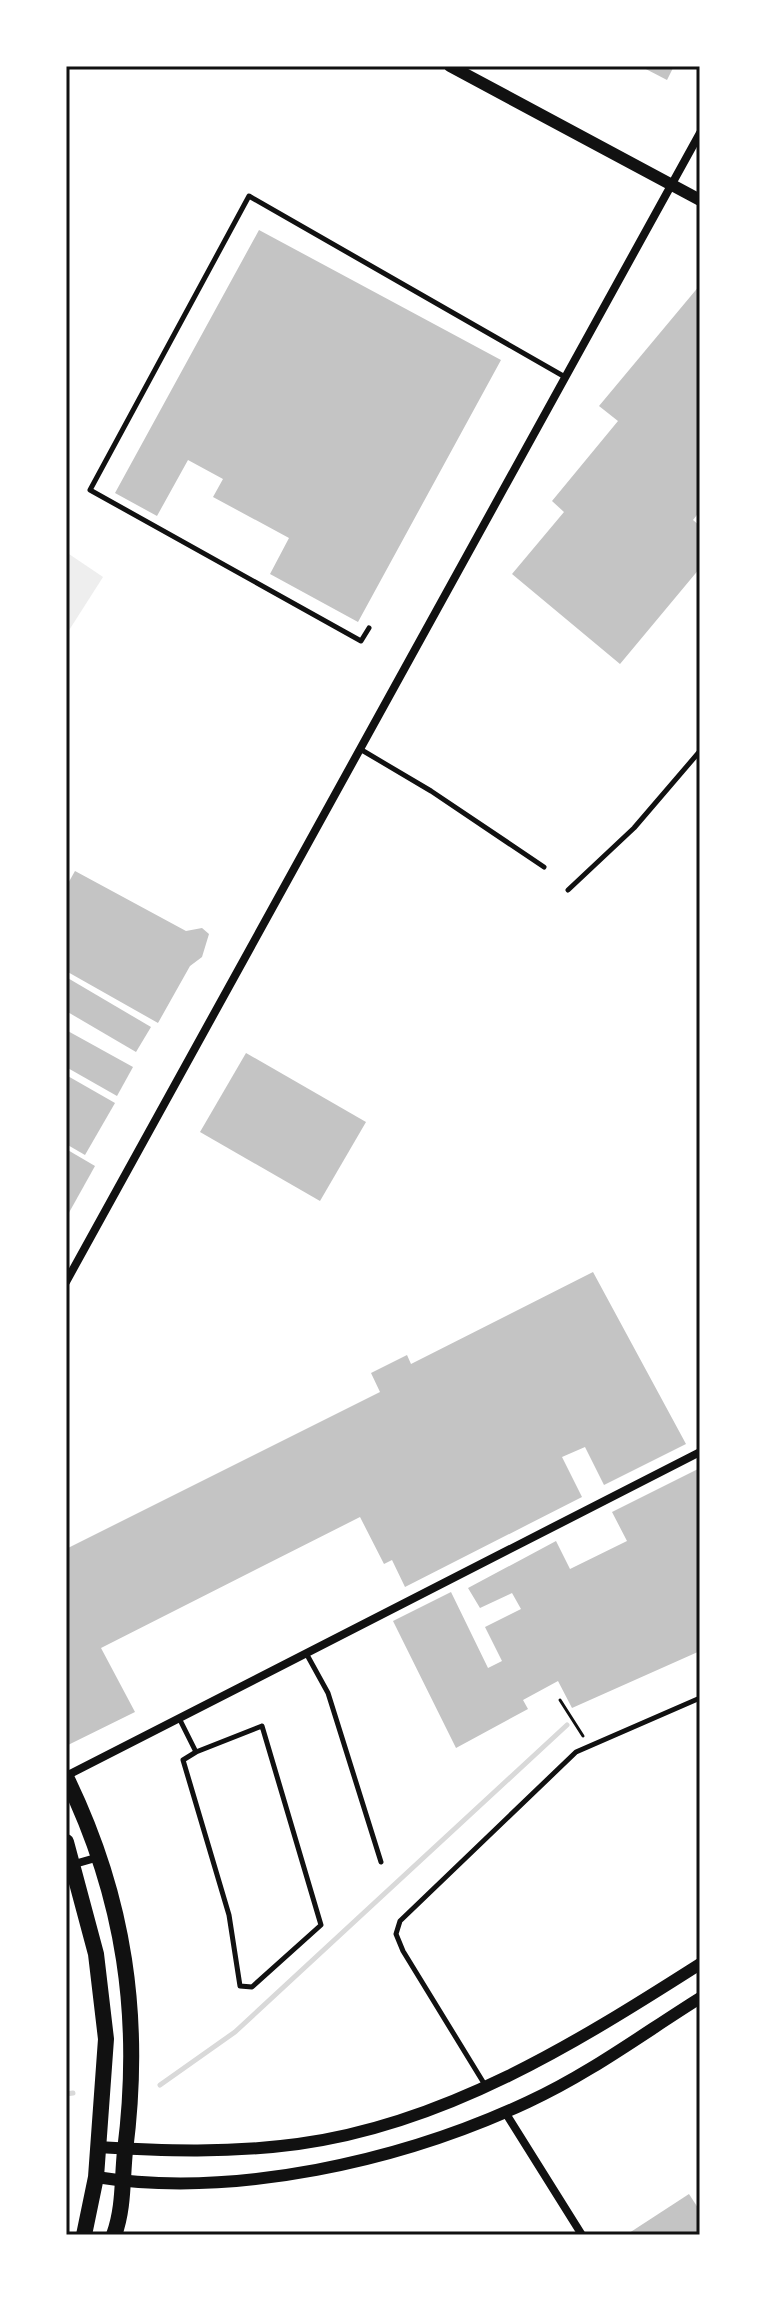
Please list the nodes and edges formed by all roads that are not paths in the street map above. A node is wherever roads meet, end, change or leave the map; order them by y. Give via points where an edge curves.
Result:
1 (450, 66) edge
2 (700, 133) edge
3 (672, 184) junction
4 (700, 200) edge
5 (565, 377) junction
6 (369, 628) dead end
7 (360, 749) junction
8 (700, 751) edge
9 (544, 867) dead end
10 (568, 890) dead end
11 (66, 1282) edge
12 (700, 1452) edge
13 (306, 1653) junction
14 (700, 1698) edge
15 (179, 1718) junction
16 (196, 1752) junction
17 (66, 1777) edge
18 (66, 1842) edge
19 (99, 1857) junction
20 (381, 1862) dead end
21 (69, 1866) edge
22 (700, 1964) edge
23 (700, 1998) edge
24 (485, 2086) junction
25 (505, 2112) junction
26 (97, 2147) junction
27 (125, 2149) junction
28 (96, 2177) junction
29 (122, 2181) junction
30 (84, 2235) edge
31 (114, 2235) edge
32 (582, 2235) edge

1 - 3 street
2 - 3 street
3 - 4 street
3 - 5 street
5 - 6 lane via 249,196 90,490 361,641
5 - 7 street
7 - 9 lane
7 - 11 street
8 - 10 lane via 634,828
12 - 13 street
13 - 15 street
13 - 20 lane via 328,1693
14 - 24 lane via 576,1752 400,1921 396,1934 403,1951
15 - 16 lane
15 - 17 street
16 - 16 lane via 183,1760 229,1915 240,1986 252,1987 321,1925 262,1726
17 - 19 main road
18 - 21 main road
19 - 21 street
19 - 27 main road via 124,1942 134,2038
21 - 26 main road via 96,1954 106,2039
22 - 24 street via 556,2053
23 - 25 street via 575,2077
24 - 27 street via 400,2120 299,2144 166,2152
25 - 29 street via 370,2158 271,2177
25 - 32 street
26 - 27 street
26 - 28 main road
27 - 29 main road
28 - 29 street
28 - 30 main road
29 - 31 main road

